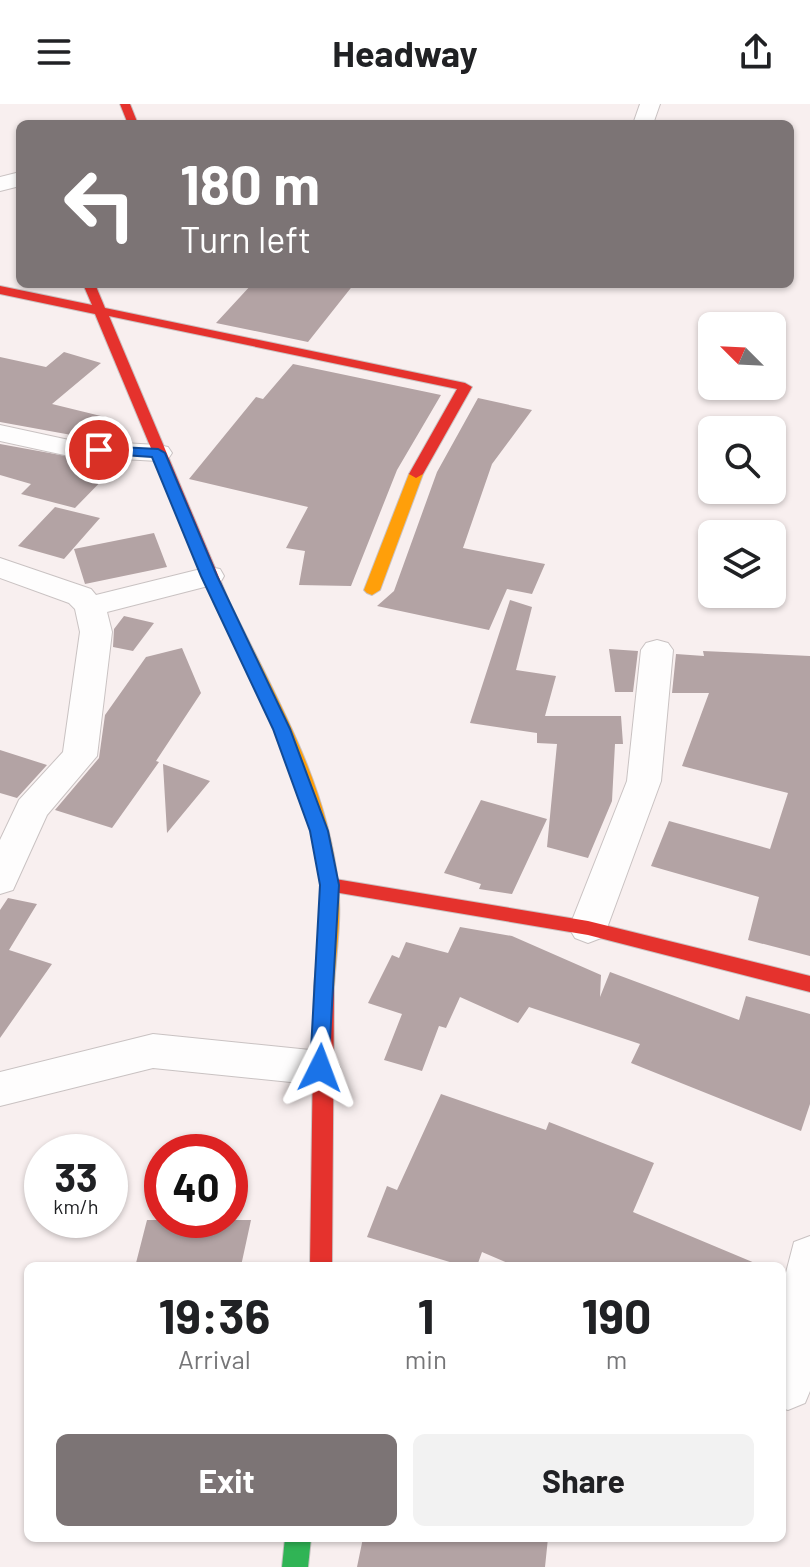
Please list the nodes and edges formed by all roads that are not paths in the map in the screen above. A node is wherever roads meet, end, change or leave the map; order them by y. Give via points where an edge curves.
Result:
1 (91, 288) edge
2 (0, 290) edge
3 (99, 310) junction
4 (0, 433) edge
5 (158, 453) junction
6 (0, 567) edge
7 (209, 576) junction
8 (372, 590) dead end
9 (90, 606) junction
10 (657, 650) dead end
11 (0, 880) edge
12 (329, 885) junction
13 (588, 928) junction
14 (810, 984) edge
15 (320, 1068) junction
16 (0, 1089) edge
17 (810, 1257) edge
18 (321, 1262) edge
19 (788, 1387) dead end
20 (298, 1542) edge
21 (295, 1567) edge

1 - 3 street
2 - 3 street
3 - 5 street
3 - 8 street via 465,387 417,471
4 - 5 street via 69,448
5 - 7 street
6 - 9 street via 80,596
7 - 9 street
7 - 12 street via 282,729 319,831
9 - 11 street via 96,632 80,756 32,809
10 - 13 street via 644,781
12 - 13 street
12 - 15 street
13 - 14 street
15 - 16 street via 153,1051
15 - 18 street via 325,1208
17 - 19 street
20 - 21 street

